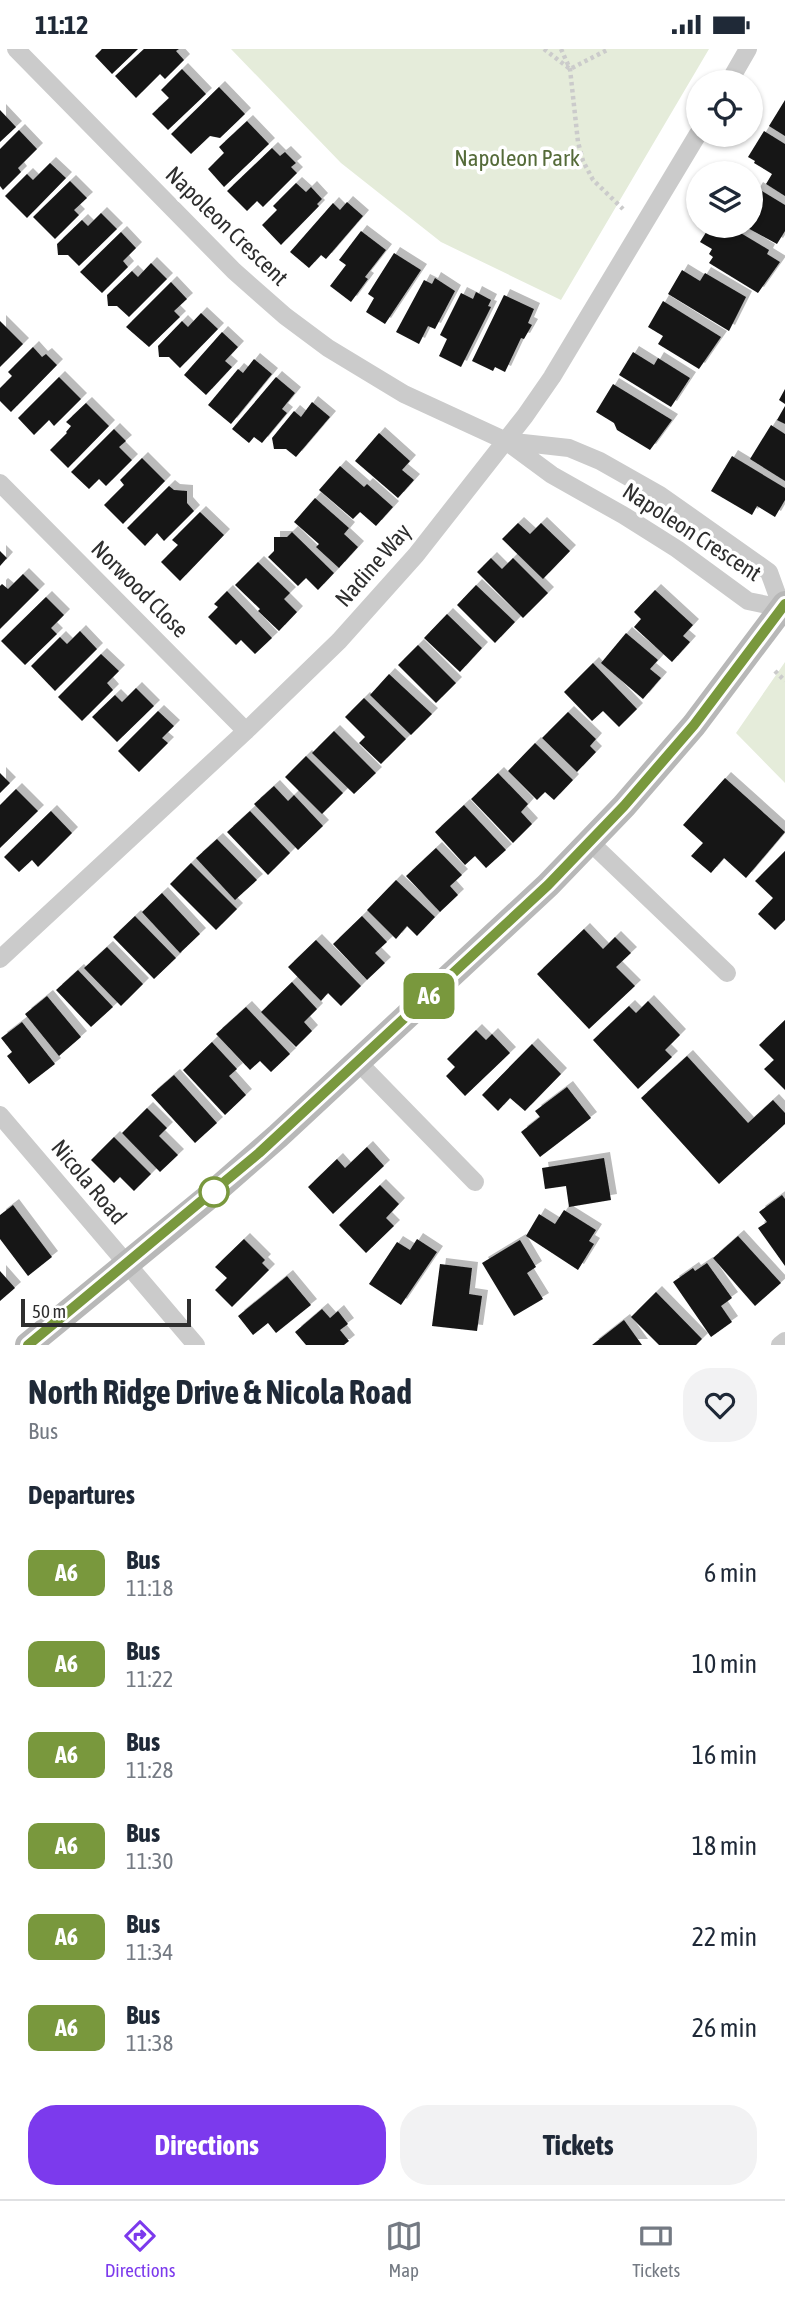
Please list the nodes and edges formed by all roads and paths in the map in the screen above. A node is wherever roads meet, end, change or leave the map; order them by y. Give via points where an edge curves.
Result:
1 (16, 49) edge
2 (544, 49) edge
3 (561, 49) edge
4 (609, 49) edge
5 (748, 49) edge
6 (570, 69) junction
7 (736, 70) edge
8 (690, 147) edge
9 (623, 209) dead end
10 (506, 441) junction
11 (0, 483) edge
12 (784, 606) edge
13 (775, 671) dead end
14 (785, 681) edge
15 (246, 731) junction
16 (590, 842) junction
17 (4, 948) edge
18 (727, 973) dead end
19 (358, 1062) junction
20 (0, 1115) edge
21 (475, 1182) dead end
22 (126, 1264) junction
23 (785, 1341) edge
24 (28, 1345) edge
25 (196, 1345) edge
26 (780, 1345) edge

1 - 10 street, Napoleon Crescent via 234,271 285,316 404,394
2 - 6 path
3 - 6 path
4 - 6 path
5 - 7 street
6 - 9 path via 583,161 593,180
8 - 10 street, Nadine Way via 572,346
10 - 12 street, Napoleon Crescent via 552,475 677,549 748,601
10 - 12 street, Napoleon Crescent via 569,448 660,495 769,572
10 - 15 street, Nadine Way via 386,589
11 - 15 street, Norwood Close
12 - 16 street via 694,725
13 - 14 path
15 - 17 street, Nadine Way
16 - 18 street
16 - 19 street
19 - 21 street
19 - 22 street via 240,1170
20 - 22 street, Nicola Road
22 - 24 street
22 - 25 street, Nicola Road
23 - 26 street

